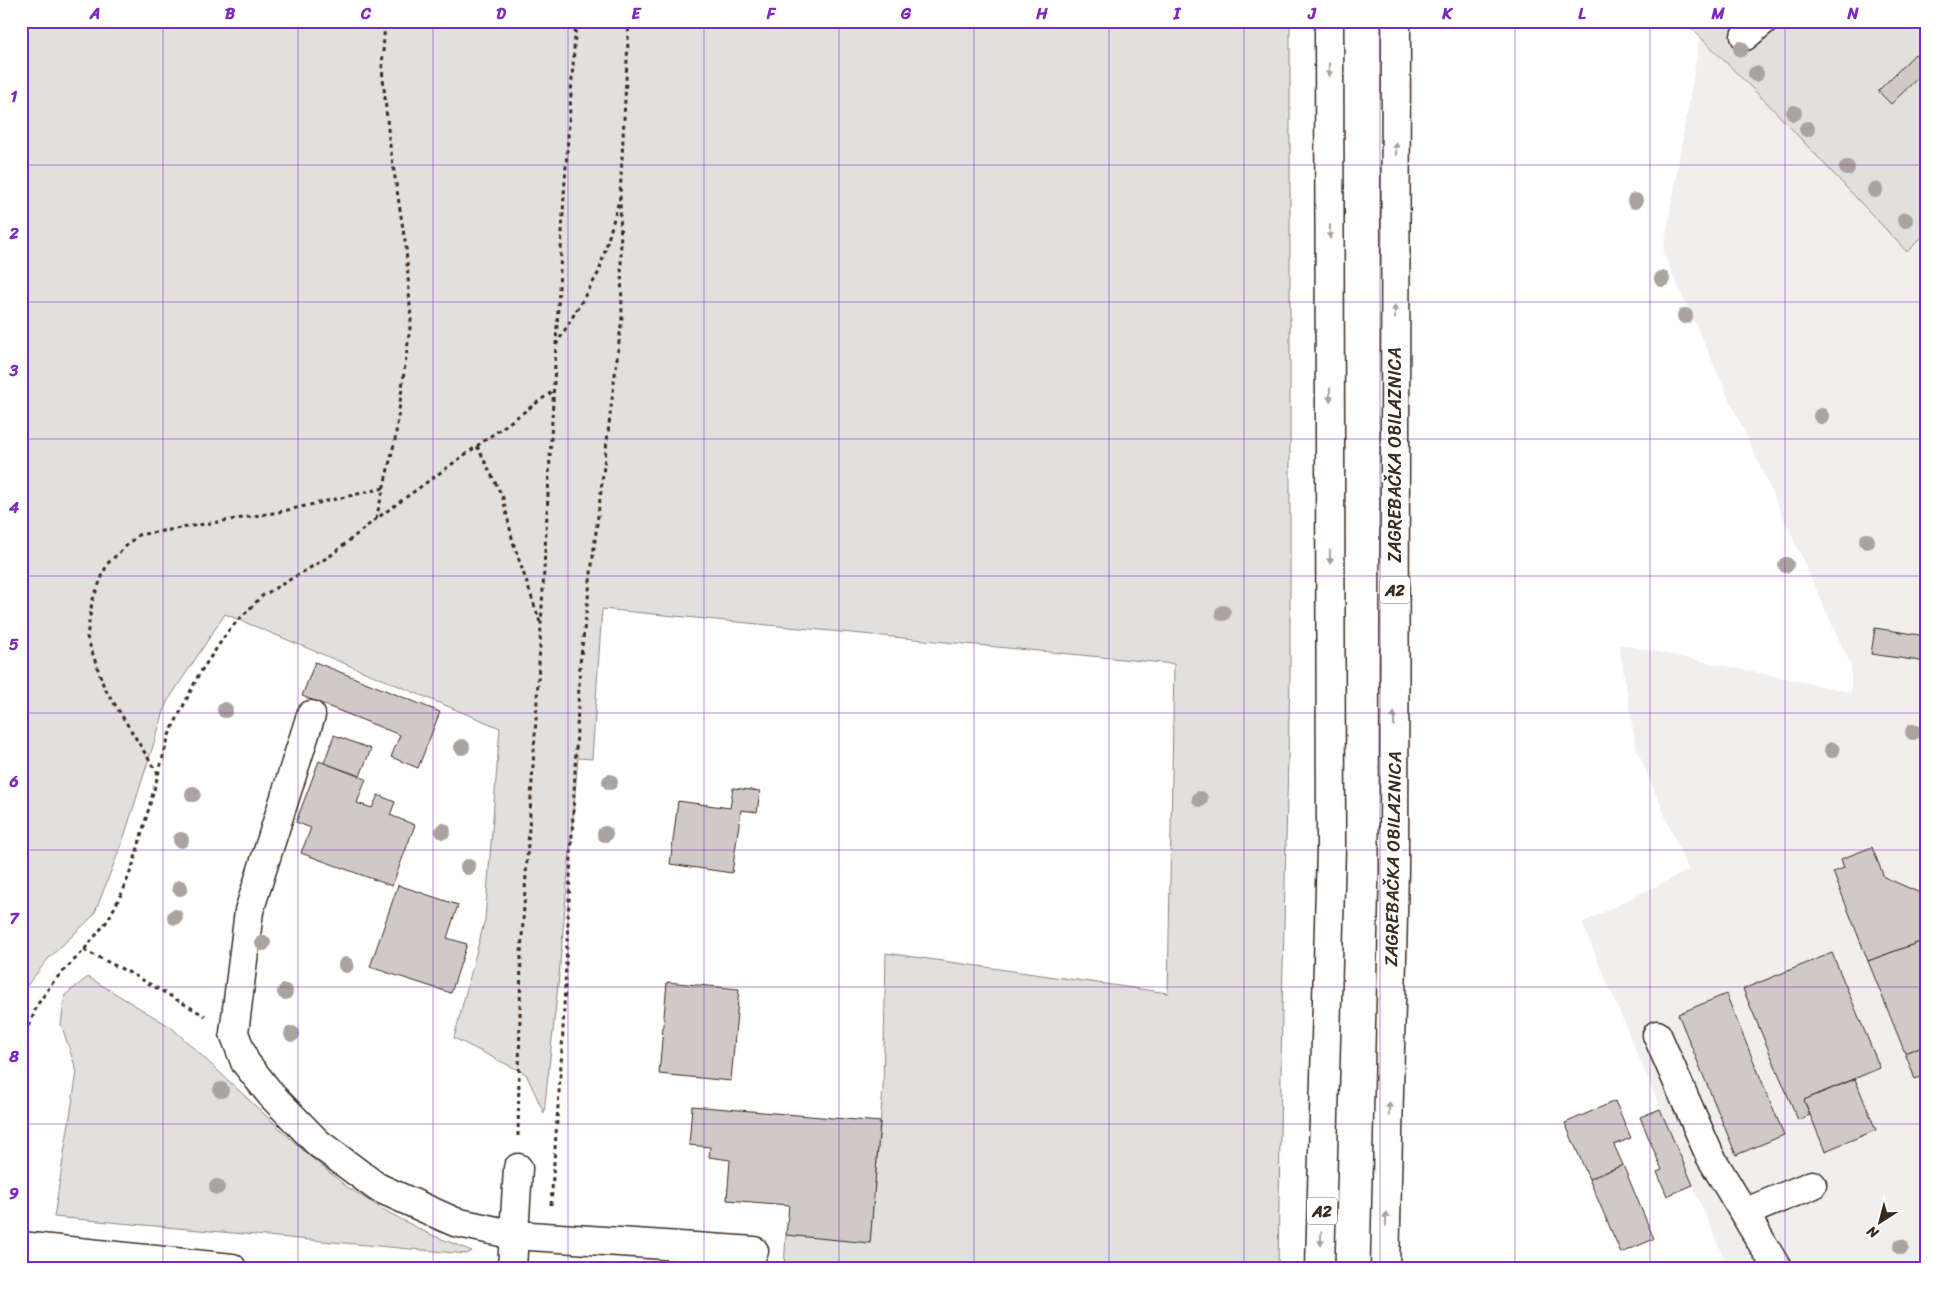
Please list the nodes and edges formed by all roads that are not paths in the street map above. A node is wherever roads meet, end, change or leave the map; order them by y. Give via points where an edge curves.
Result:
1 (1329, 21) edge
2 (1396, 21) edge
3 (311, 714) dead end
4 (1658, 1034) dead end
5 (518, 1168) road end
6 (1812, 1185) dead end
7 (1744, 1213) junction
8 (515, 1235) junction
9 (21, 1246) edge
10 (754, 1251) dead end
11 (232, 1268) edge
12 (512, 1268) edge
13 (1320, 1268) edge
14 (1385, 1268) edge
15 (1777, 1268) edge

1 -> 13 main road, A2 via 1331,848
14 -> 2 main road, ZAGREBAČKA OBILAZNICA / A2 via 1394,870
3 - 8 main road via 249,911 234,1033 245,1062 318,1144 376,1187 455,1222
4 - 7 main road via 1710,1156
5 - 8 main road
6 - 7 main road
7 - 15 main road
8 - 10 main road
8 - 12 main road
9 - 11 main road

